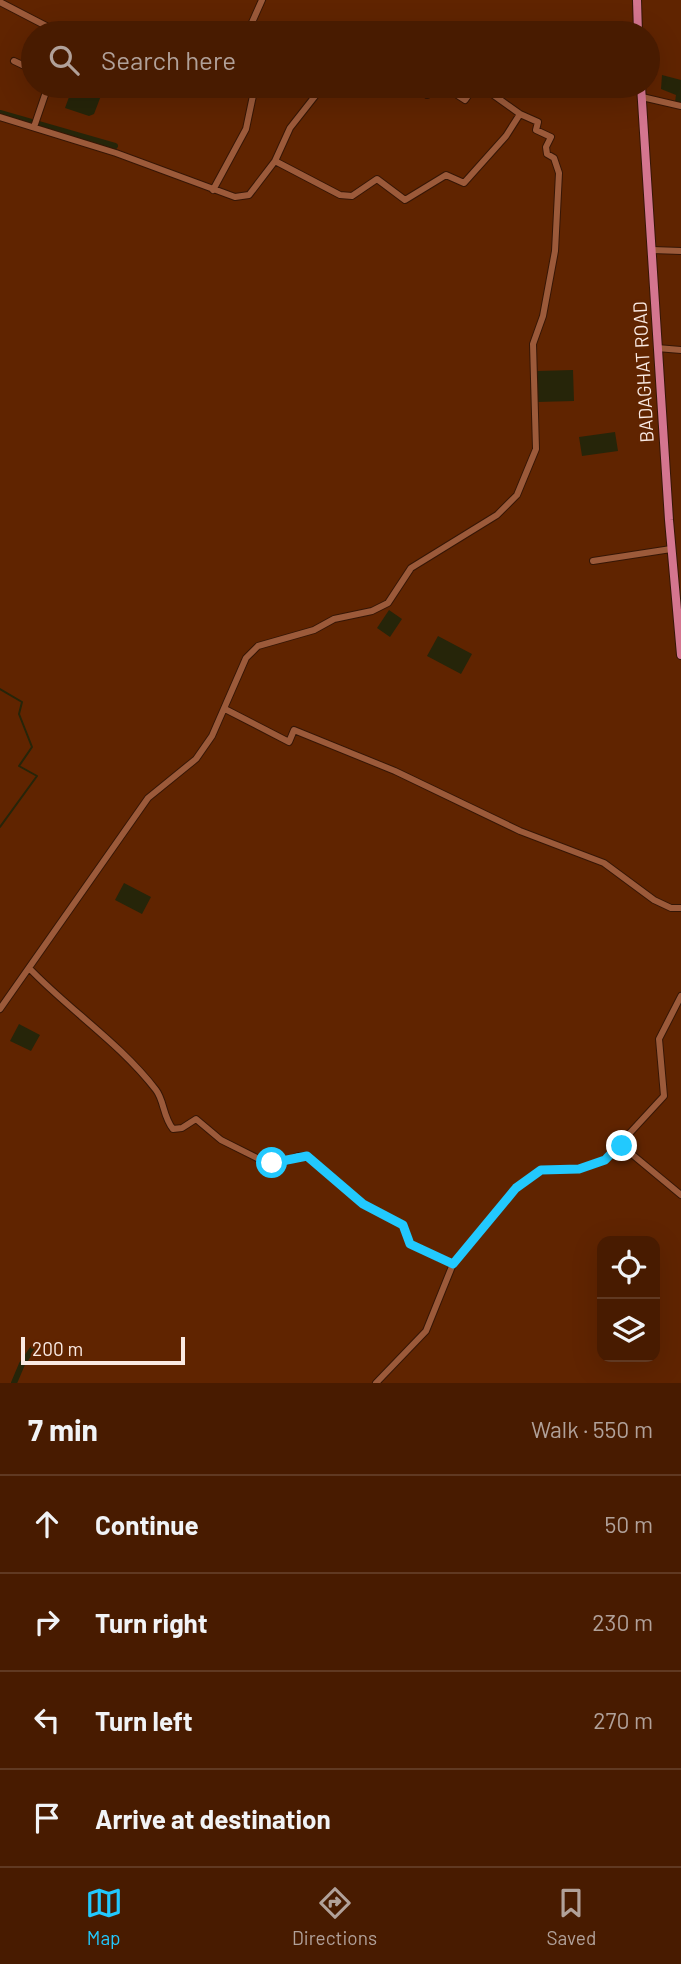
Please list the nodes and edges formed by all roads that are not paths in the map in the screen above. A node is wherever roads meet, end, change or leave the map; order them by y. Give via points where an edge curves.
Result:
1 (262, 0) edge
2 (637, 0) edge
3 (0, 2) edge
4 (37, 21) edge
5 (253, 21) edge
6 (638, 21) edge
7 (14, 61) dead end
8 (21, 64) edge
9 (44, 98) edge
10 (252, 98) edge
11 (314, 98) edge
12 (498, 98) edge
13 (642, 98) edge
14 (646, 98) edge
15 (681, 106) edge
16 (520, 114) junction
17 (0, 117) edge
18 (34, 127) dead end
19 (275, 161) junction
20 (213, 190) junction
21 (652, 250) junction
22 (681, 251) edge
23 (657, 348) junction
24 (681, 351) edge
25 (671, 549) junction
26 (593, 561) dead end
27 (681, 655) edge
28 (225, 709) junction
29 (681, 908) edge
30 (29, 968) junction
31 (681, 996) edge
32 (0, 1009) edge
33 (622, 1142) junction
34 (681, 1195) edge
35 (453, 1264) junction
36 (376, 1383) edge

1 - 5 street
2 - 6 main road
3 - 4 street
7 - 8 street
9 - 18 street
10 - 20 street via 246,129
11 - 19 street via 290,128
12 - 16 street
13 - 21 main road, BADAGHAT ROAD
14 - 15 street
16 - 19 street via 464,183 446,175 405,201 377,179 352,196 340,195
16 - 28 street via 538,122 536,130 551,137 547,154 554,158 559,173 555,251 533,344 536,449 517,495 497,515 411,568 388,603 258,646 246,658
17 - 20 street via 116,153
19 - 20 street via 245,198
21 - 22 street
21 - 23 main road, BADAGHAT ROAD
23 - 24 street
23 - 25 main road, BADAGHAT ROAD
25 - 26 street
25 - 27 main road, BADAGHAT ROAD
28 - 29 street via 289,742 294,730 395,771 520,831 604,863 654,900
28 - 30 street via 196,759 148,797
30 - 32 street
30 - 35 street via 158,1092 173,1129 196,1119 222,1140 259,1159 283,1163 307,1156 363,1204 403,1225 410,1244
31 - 33 street via 659,1039 664,1096
33 - 34 street
33 - 35 street via 605,1160 579,1169 541,1170 516,1188
35 - 36 street via 426,1331

